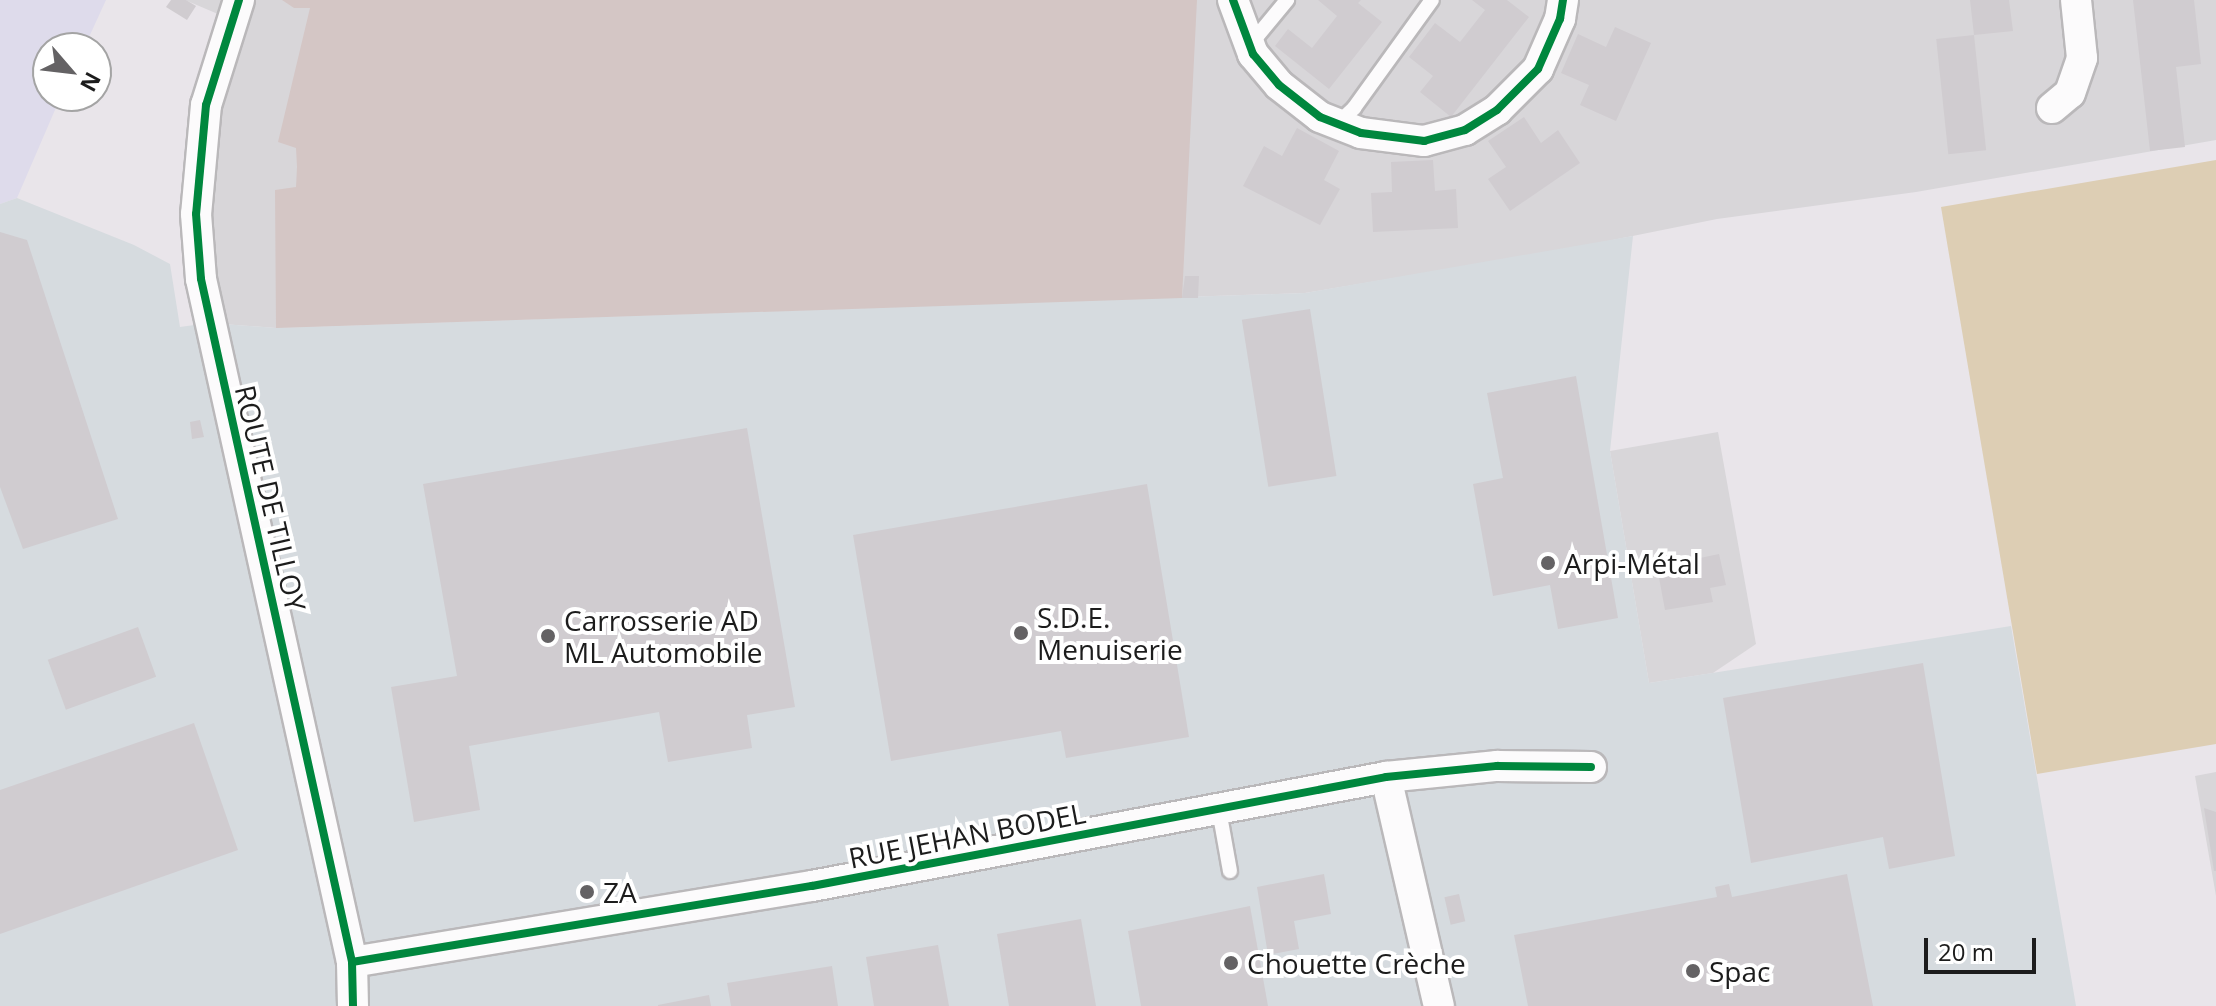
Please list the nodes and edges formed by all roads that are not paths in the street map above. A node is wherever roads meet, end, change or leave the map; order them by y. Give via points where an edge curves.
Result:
1 (239, 0) edge
2 (1233, 0) edge
3 (1287, 0) edge
4 (1432, 0) edge
5 (1563, 0) edge
6 (2076, 0) edge
7 (1249, 46) junction
8 (2052, 108) dead end
9 (1336, 126) junction
10 (1591, 767) dead end
11 (1386, 777) junction
12 (1219, 810) junction
13 (1230, 871) dead end
14 (352, 962) junction
15 (353, 1006) edge
16 (1439, 1006) edge

1 - 14 street, ROUTE DE TILLOY via 206,105 196,214 201,279
2 - 7 street
3 - 7 lane
4 - 9 lane
5 - 9 street via 1538,69 1497,110 1465,130 1424,141
6 - 8 street via 2082,58 2070,93
7 - 9 street via 1279,85
10 - 11 street, RUE JEHAN BODEL via 1497,766
11 - 12 street, RUE JEHAN BODEL
11 - 16 street
12 - 13 lane
12 - 14 street, RUE JEHAN BODEL via 812,886
14 - 15 street, ROUTE DE TILLOY

